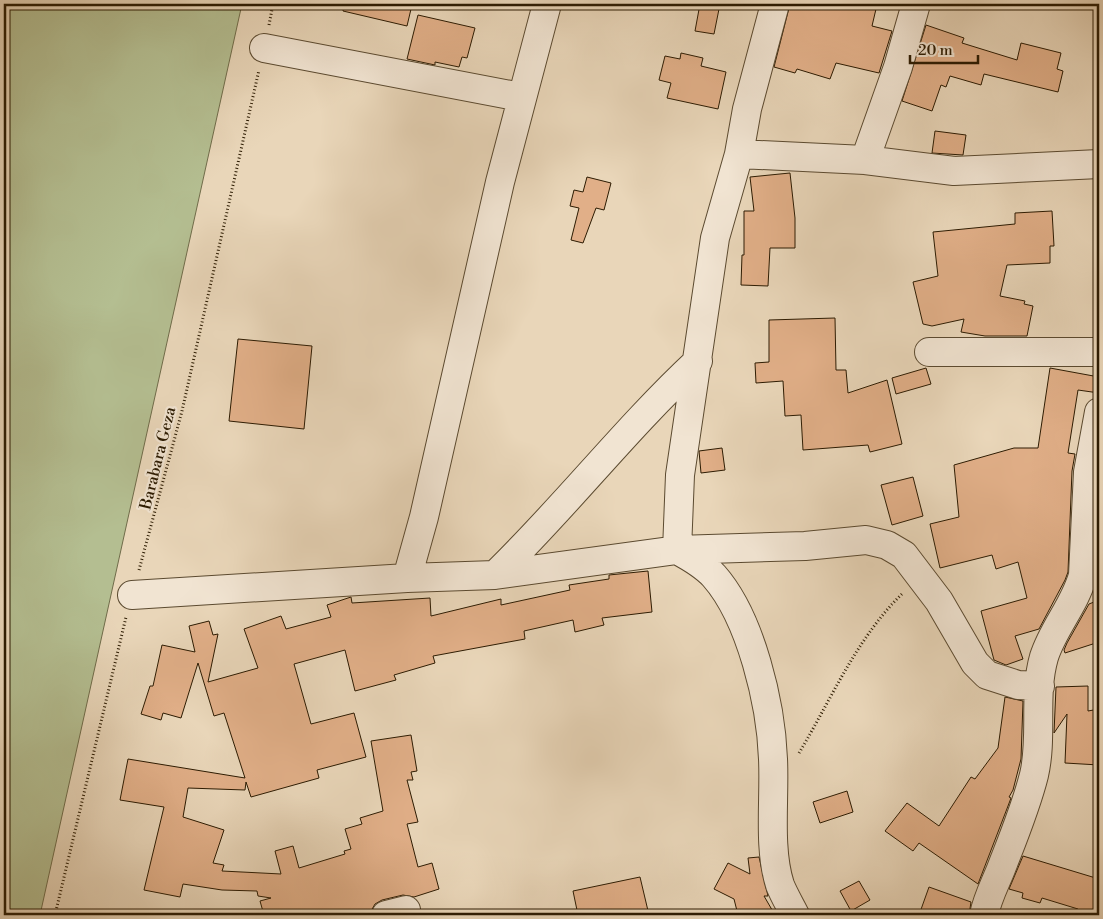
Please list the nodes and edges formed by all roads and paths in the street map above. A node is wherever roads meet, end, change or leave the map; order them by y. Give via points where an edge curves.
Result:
1 (273, 4) edge
2 (547, 4) edge
3 (775, 4) edge
4 (916, 4) edge
5 (264, 48) junction
6 (521, 97) junction
7 (738, 154) junction
8 (865, 160) junction
9 (1099, 164) edge
10 (929, 352) dead end
11 (1099, 352) edge
12 (698, 361) junction
13 (1099, 412) edge
14 (677, 550) junction
15 (495, 575) junction
16 (921, 575) junction
17 (407, 578) junction
18 (132, 595) junction
19 (1040, 686) junction
20 (796, 757) dead end
21 (54, 915) edge
22 (796, 915) edge
23 (984, 915) edge

1 - 5 path, Barabara Geza
2 - 6 street
3 - 7 street
4 - 8 street
5 - 6 street
5 - 18 path, Barabara Geza via 182,411
6 - 17 street via 424,518
7 - 8 street
7 - 12 street via 715,238
8 - 9 street via 954,171
10 - 11 street
12 - 14 street via 680,475
12 - 15 street via 638,420 538,533
13 - 19 street via 1088,472 1083,575 1080,587 1053,633 1043,659
14 - 15 street
14 - 16 street via 805,546 866,540 887,544 904,555
14 - 22 street via 708,570 727,593 758,667 771,729 775,860 780,885
15 - 17 street
16 - 19 street via 975,663 987,675 1018,685
16 - 20 path via 878,621
17 - 18 street
18 - 21 path, Barabara Geza
19 - 23 street via 1038,755 1034,777

